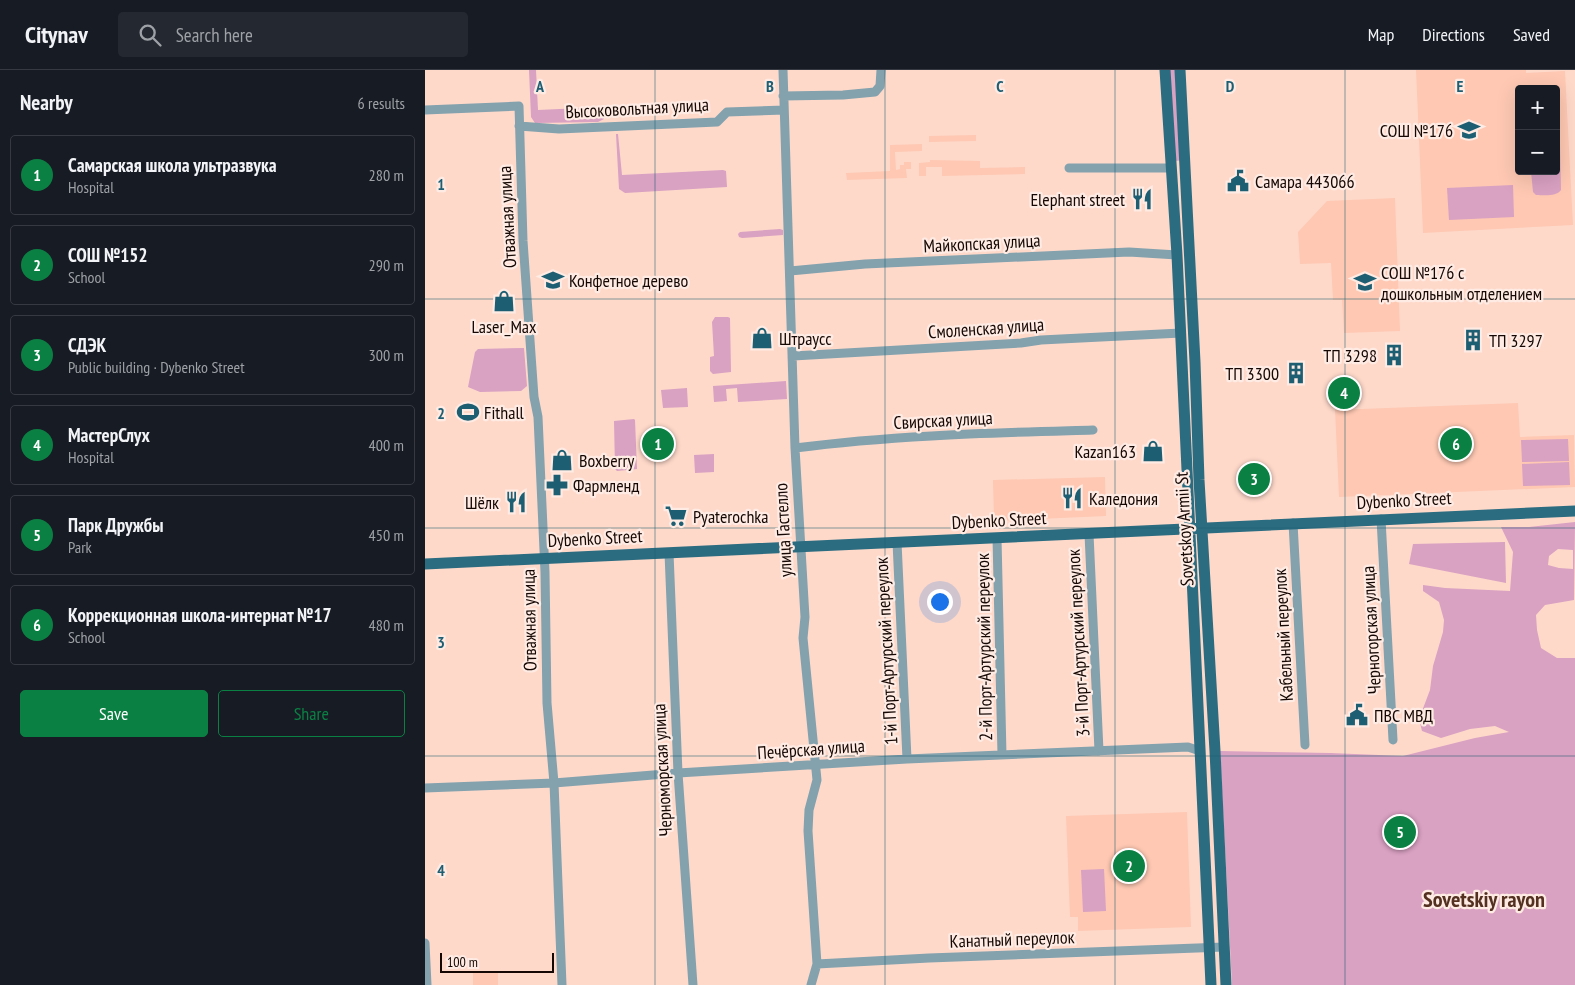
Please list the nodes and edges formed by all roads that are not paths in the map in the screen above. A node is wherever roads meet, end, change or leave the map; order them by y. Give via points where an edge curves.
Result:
1 (783, 70) edge
2 (1165, 70) edge
3 (1180, 70) edge
4 (882, 74) edge
5 (783, 96) junction
6 (425, 110) edge
7 (784, 110) junction
8 (519, 126) junction
9 (1185, 165) junction
10 (1069, 168) dead end
11 (1171, 168) junction
12 (1177, 255) junction
13 (790, 271) junction
14 (1181, 333) junction
15 (793, 356) junction
16 (1093, 430) dead end
17 (795, 448) junction
18 (1575, 511) edge
19 (1381, 519) junction
20 (1293, 523) junction
21 (1189, 529) junction
22 (1202, 529) junction
23 (1089, 534) junction
24 (997, 538) junction
25 (897, 542) junction
26 (800, 547) junction
27 (669, 553) junction
28 (544, 558) junction
29 (425, 564) edge
30 (1393, 740) dead end
31 (1305, 745) dead end
32 (1099, 751) junction
33 (1199, 751) junction
34 (1215, 751) junction
35 (1003, 755) junction
36 (907, 759) junction
37 (815, 765) junction
38 (678, 773) junction
39 (554, 782) junction
40 (425, 788) edge
41 (425, 943) edge
42 (1209, 948) junction
43 (1224, 948) junction
44 (817, 964) junction
45 (427, 985) edge
46 (562, 985) edge
47 (693, 985) edge
48 (811, 985) edge
49 (1211, 985) edge
50 (1226, 985) edge

1 - 5 street, улица Гастелло
2 - 11 main road, Sovetskoy Armii St
3 - 9 main road, Sovetskoy Armii St
4 - 5 street via 875,92
5 - 7 street, улица Гастелло
6 - 8 street, Отважная улица via 519,106
7 - 8 street, Высоковольтная улица via 727,112 717,122 559,129
7 - 13 street, улица Гастелло
8 - 28 street, Отважная улица via 523,241 538,417
9 - 11 main road
9 - 22 main road, Sovetskoy Armii St
10 - 11 street
11 - 12 main road, Sovetskoy Armii St
12 - 13 street, Майкопская улица via 1129,252 865,264
12 - 14 main road, Sovetskoy Armii St
13 - 15 street, улица Гастелло
14 - 15 street, Смоленская улица
14 - 21 main road, Sovetskoy Armii St
15 - 17 street, улица Гастелло
16 - 17 street, Свирская улица via 945,435
17 - 26 street, улица Гастелло
18 - 19 main road, Dybenko Street
19 - 20 main road, Dybenko Street
19 - 30 street, Черногорская улица
20 - 22 main road, Dybenko Street
20 - 31 street, Кабельный переулок
21 - 22 main road, Dybenko Street
21 - 23 main road, Dybenko Street
21 - 33 main road, Sovetskoy Armii St
22 - 34 main road, Sovetskoy Armii St
23 - 24 main road, Dybenko Street
23 - 32 street, 3-й Порт-Артурский переулок
24 - 25 main road, Dybenko Street
24 - 35 street, 2-й Порт-Артурский переулок
25 - 26 main road, Dybenko Street
25 - 36 street, 1-й Порт-Артурский переулок
26 - 27 main road, Dybenko Street
26 - 37 street, улица Гастелло via 804,649
27 - 28 main road, Dybenko Street
27 - 38 street, Черноморская улица
28 - 29 main road, Dybenko Street
28 - 39 street, Отважная улица via 547,703
32 - 33 street, Печёрская улица via 1188,748
32 - 35 street, Печёрская улица
33 - 34 main road
33 - 42 main road, Sovetskoy Armii St
34 - 43 main road, Sovetskoy Armii St
35 - 36 street, Печёрская улица
36 - 37 street, Печёрская улица
37 - 38 street, Печёрская улица
37 - 44 street, улица Гастелло via 817,780 809,810 808,831
38 - 39 street, Печёрская улица
38 - 47 street, Черноморская улица
39 - 40 street, Печёрская улица
39 - 46 street, Отважная улица
41 - 45 street
42 - 43 street, Канатный переулок
42 - 44 street, Канатный переулок
42 - 49 main road, Sovetskoy Armii St
43 - 50 main road, Sovetskoy Armii St
44 - 48 street, улица Гастелло

